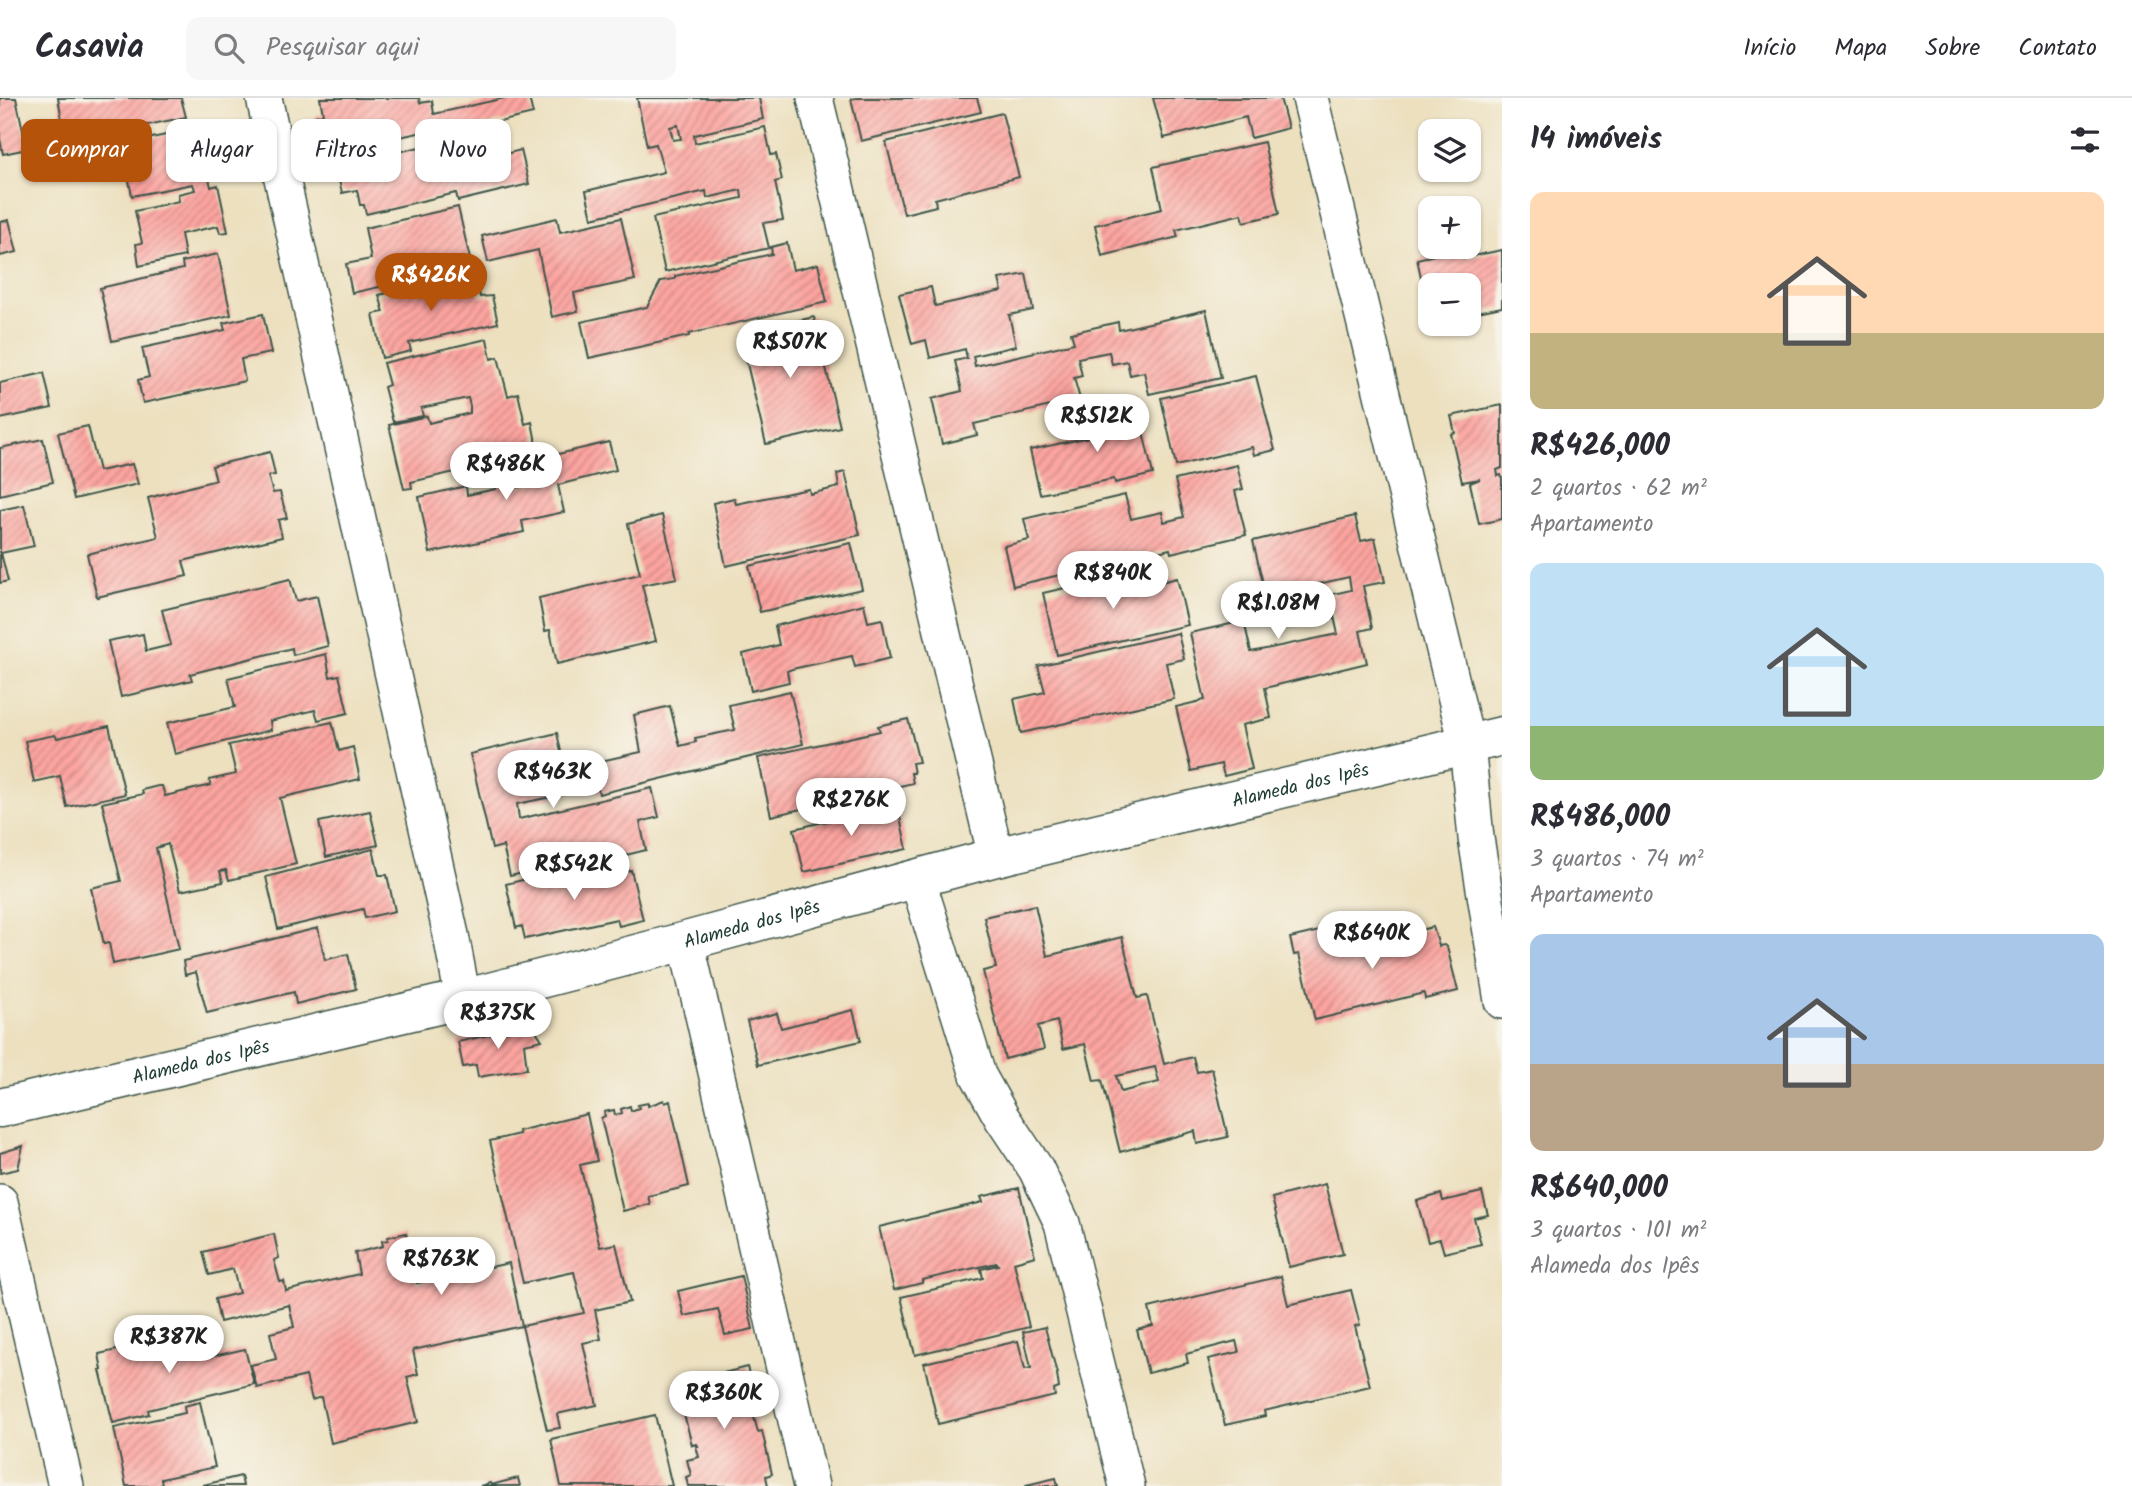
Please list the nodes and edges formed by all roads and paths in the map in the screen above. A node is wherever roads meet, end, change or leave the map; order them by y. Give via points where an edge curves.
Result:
1 (264, 98) edge
2 (815, 98) edge
3 (1310, 98) edge
4 (1484, 740) edge
5 (996, 857) junction
6 (917, 878) junction
7 (686, 941) junction
8 (463, 999) junction
9 (1502, 1001) edge
10 (0, 1108) edge
11 (0, 1202) edge
12 (66, 1486) edge
13 (811, 1486) edge
14 (1127, 1486) edge

1 - 8 street
2 - 5 street
3 - 4 street
4 - 5 street, Alameda dos Ipês
4 - 9 street via 1476,838
5 - 6 street, Alameda dos Ipês
6 - 7 street, Alameda dos Ipês
6 - 14 street via 978,1075 1036,1169 1062,1223
7 - 8 street, Alameda dos Ipês
7 - 13 street
8 - 10 street, Alameda dos Ipês
11 - 12 street

